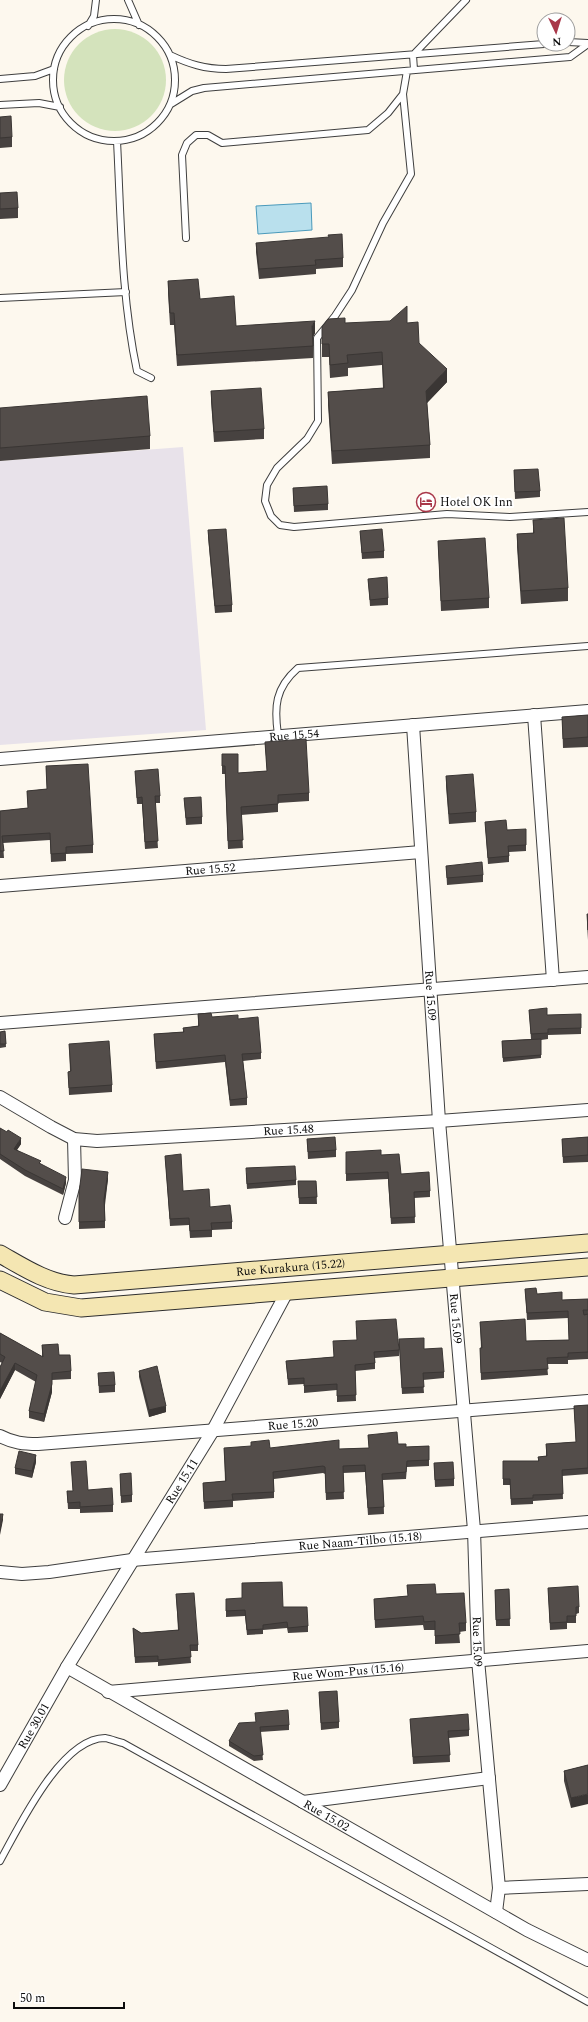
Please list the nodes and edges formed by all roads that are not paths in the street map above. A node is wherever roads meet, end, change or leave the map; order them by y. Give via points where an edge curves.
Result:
1 (96, 0) edge
2 (128, 0) edge
3 (466, 0) edge
4 (139, 24) junction
5 (88, 26) junction
6 (576, 43) edge
7 (588, 44) edge
8 (536, 45) edge
9 (170, 55) junction
10 (413, 55) junction
11 (54, 69) junction
12 (414, 70) junction
13 (407, 71) junction
14 (0, 79) edge
15 (403, 94) junction
16 (170, 104) junction
17 (0, 105) edge
18 (60, 107) junction
19 (117, 141) junction
20 (186, 238) dead end
21 (126, 292) junction
22 (0, 298) edge
23 (151, 378) dead end
24 (588, 512) edge
25 (588, 646) edge
26 (588, 711) edge
27 (534, 715) junction
28 (413, 725) junction
29 (278, 735) junction
30 (0, 759) edge
31 (421, 852) junction
32 (0, 886) edge
33 (588, 978) edge
34 (553, 980) junction
35 (431, 988) junction
36 (0, 1023) edge
37 (0, 1097) edge
38 (588, 1110) edge
39 (440, 1121) junction
40 (74, 1139) junction
41 (65, 1218) dead end
42 (588, 1243) edge
43 (0, 1254) edge
44 (451, 1256) junction
45 (588, 1267) edge
46 (453, 1278) junction
47 (0, 1280) edge
48 (288, 1290) junction
49 (588, 1401) edge
50 (465, 1412) junction
51 (212, 1432) junction
52 (0, 1436) edge
53 (588, 1522) edge
54 (474, 1530) junction
55 (132, 1560) junction
56 (0, 1572) edge
57 (588, 1651) edge
58 (478, 1660) junction
59 (67, 1667) junction
60 (108, 1692) junction
61 (489, 1778) junction
62 (0, 1784) edge
63 (303, 1802) junction
64 (0, 1861) edge
65 (588, 1884) edge
66 (499, 1888) junction
67 (496, 1912) junction
68 (588, 1960) edge
69 (588, 2002) edge

1 - 5 lane via 94,16
2 - 4 lane
3 - 10 lane
4 - 5 lane via 108,20
4 - 9 lane via 158,38
5 - 11 lane via 66,43
6 - 7 lane
7 - 12 lane via 570,58
8 - 10 lane
9 - 10 lane via 209,69
9 - 16 lane via 175,86
10 - 12 lane
11 - 14 lane via 35,76
11 - 18 lane via 54,88
12 - 13 lane
13 - 15 lane
13 - 16 lane via 204,88 192,91
15 - 20 lane via 388,113 368,130 222,143 208,135 196,135 187,143 182,155
15 - 24 lane via 411,174 383,223 352,290 317,338 318,421 307,439 277,468 267,485 265,501 271,516 280,526 294,527 447,514 510,517
16 - 19 lane via 164,116 148,131
17 - 18 lane via 39,103
18 - 19 lane via 72,123 88,135
19 - 21 lane
21 - 22 lane
21 - 23 lane via 137,371
25 - 29 lane via 298,668 286,678 278,694
26 - 27 street, Rue 15.54
27 - 28 street, Rue 15.54
27 - 34 street
28 - 29 street, Rue 15.54
28 - 31 street, Rue 15.09
29 - 30 street, Rue 15.54
31 - 32 street, Rue 15.52
31 - 35 street, Rue 15.09
33 - 34 street
34 - 35 street
35 - 36 street
35 - 39 street, Rue 15.09
37 - 40 street, Rue 15.48
38 - 39 street, Rue 15.48
39 - 40 street, Rue 15.48 via 97,1141
39 - 44 street, Rue 15.09
40 - 41 street via 75,1180
42 - 44 main road, Rue Kurakura (15.22)
43 - 44 main road, Rue Kurakura (15.22) via 50,1280 74,1285 307,1265
44 - 46 street, Rue 15.09
45 - 46 main road, Rue Kurakura (15.22)
46 - 48 main road, Rue Kurakura (15.22)
46 - 50 street, Rue 15.09
47 - 48 main road, Rue Kurakura (15.22) via 45,1302 81,1308
48 - 51 street, Rue 15.11
49 - 50 street, Rue 15.20
50 - 51 street, Rue 15.20
50 - 54 street, Rue 15.09
51 - 52 street, Rue 15.20 via 38,1444 23,1444
51 - 55 street, Rue 15.11
53 - 54 street, Rue Naam-Tilbo (15.18)
54 - 55 street, Rue Naam-Tilbo (15.18)
54 - 58 street, Rue 15.09
55 - 56 street, Rue Naam-Tilbo (15.18) via 55,1571 22,1574
55 - 59 street, Rue 15.11
57 - 58 street, Rue Wom-Pus (15.16)
58 - 60 street, Rue Wom-Pus (15.16)
58 - 61 street, Rue 15.09
59 - 60 street, Rue 15.02
59 - 62 street, Rue 30.01
60 - 63 street, Rue 15.02
61 - 63 street
61 - 66 street, Rue 15.09
63 - 67 street, Rue 15.02
64 - 69 lane via 50,1776 82,1745 105,1738 123,1743
65 - 66 street
66 - 67 street, Rue 15.09
67 - 68 street, Rue 15.02

